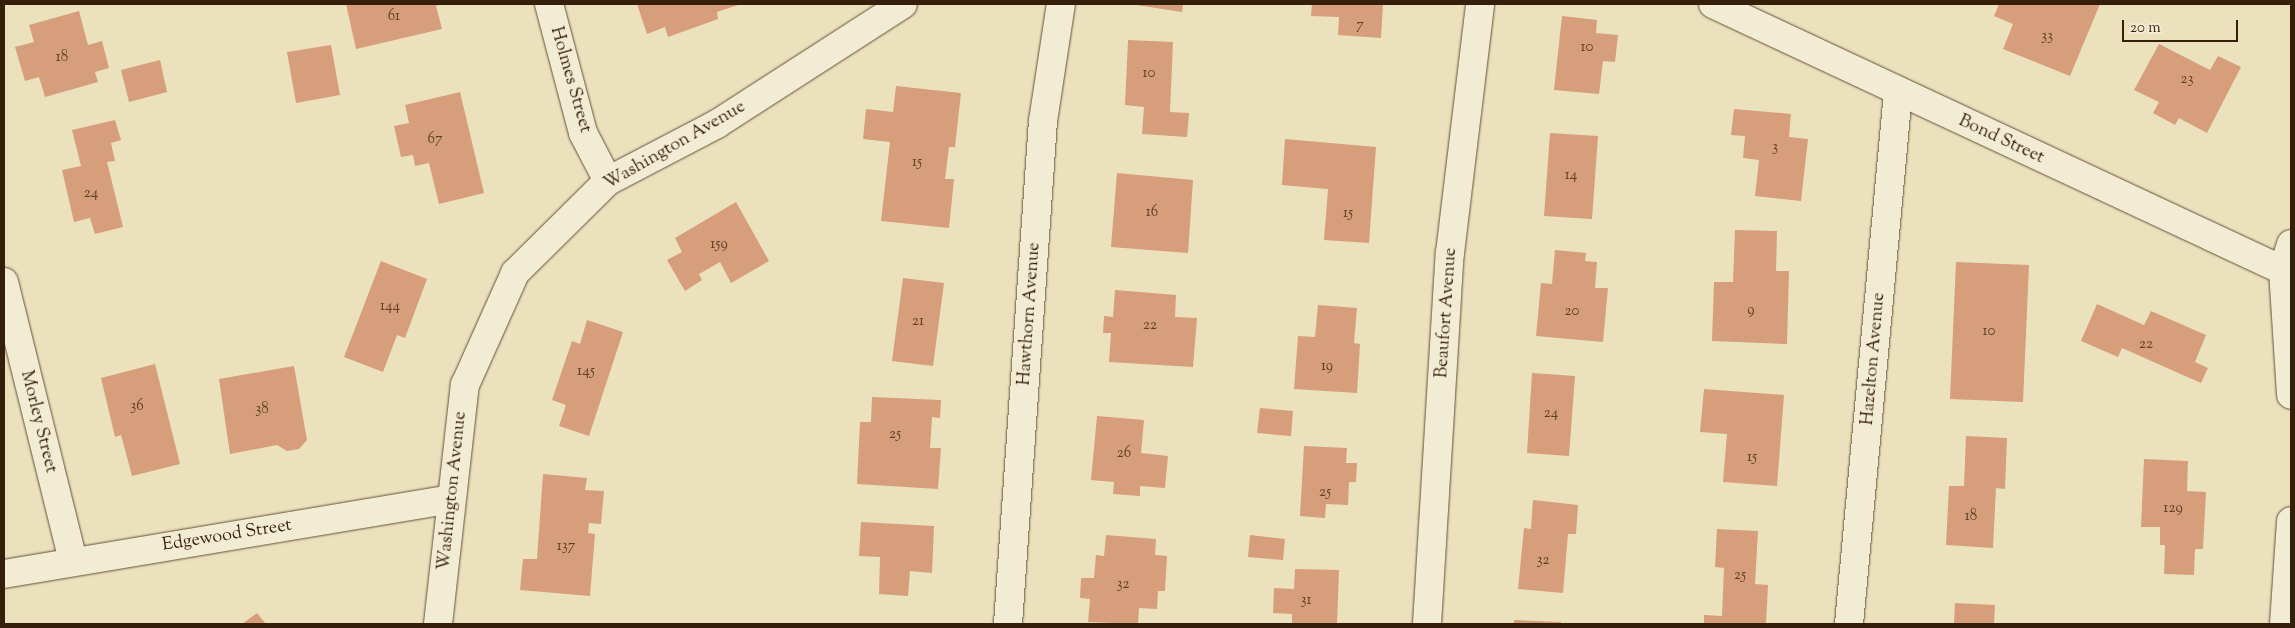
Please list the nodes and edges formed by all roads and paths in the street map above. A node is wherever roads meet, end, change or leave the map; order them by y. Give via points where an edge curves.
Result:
1 (549, 4) edge
2 (903, 4) edge
3 (1061, 4) edge
4 (1480, 4) edge
5 (1713, 4) edge
6 (1898, 93) junction
7 (608, 181) junction
8 (2291, 244) edge
9 (2287, 272) edge
10 (4, 282) edge
11 (2291, 394) edge
12 (451, 499) junction
13 (2291, 521) edge
14 (73, 561) junction
15 (4, 574) edge
16 (438, 624) edge
17 (1008, 624) edge
18 (1426, 624) edge
19 (1849, 624) edge
20 (2284, 624) edge

1 - 7 street, Holmes Street via 583,133
2 - 7 street, Washington Avenue via 717,124
3 - 17 street, Hawthorn Avenue via 1043,121
4 - 18 street, Beaufort Avenue via 1450,253
5 - 6 street, Bond Street
6 - 9 street, Bond Street
6 - 19 street, Hazelton Avenue
7 - 12 street, Washington Avenue via 515,273 465,385
8 - 9 street
9 - 11 street
10 - 14 street, Morley Street
12 - 14 street, Edgewood Street
12 - 16 street, Washington Avenue
13 - 20 street
14 - 15 street, Edgewood Street

